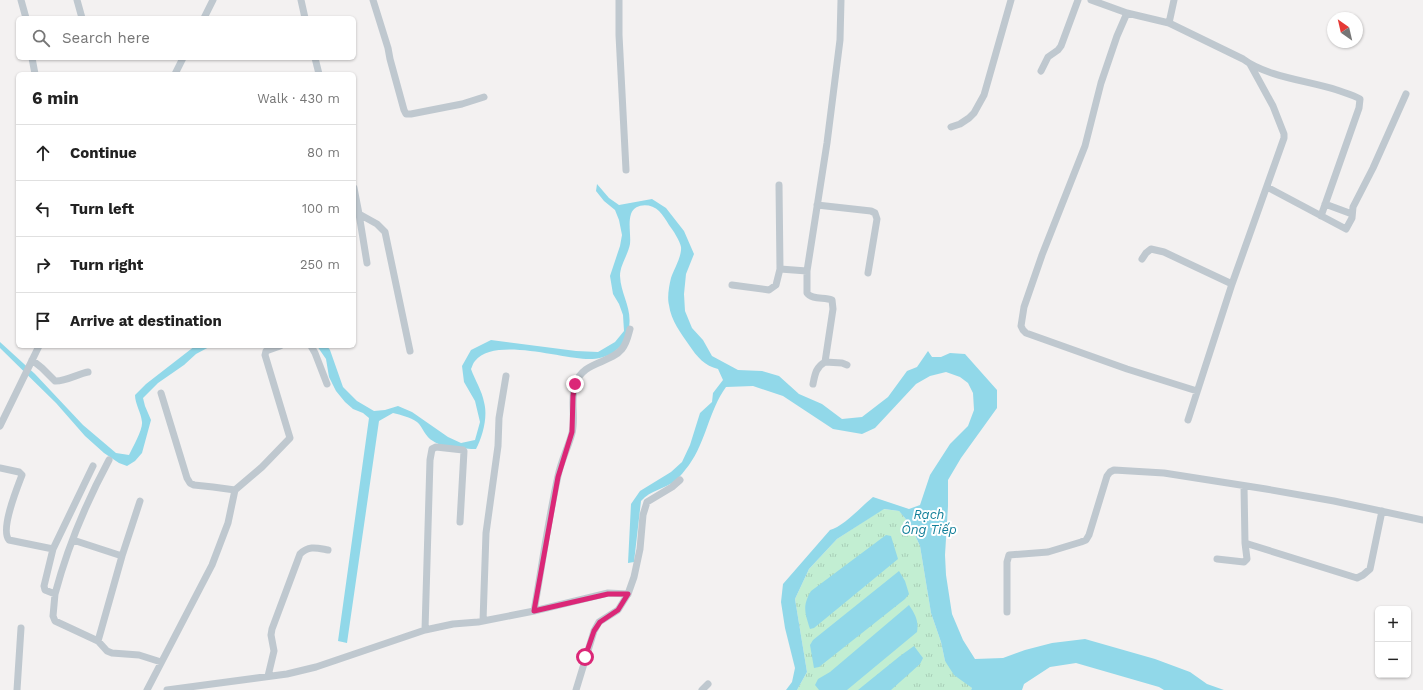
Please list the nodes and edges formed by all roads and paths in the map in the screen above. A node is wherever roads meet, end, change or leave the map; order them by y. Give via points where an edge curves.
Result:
1 (21, 0) edge
2 (77, 0) edge
3 (213, 0) edge
4 (301, 0) edge
5 (372, 0) edge
6 (619, 0) edge
7 (841, 0) edge
8 (1011, 0) edge
9 (1078, 0) edge
10 (1091, 0) edge
11 (1174, 0) edge
12 (1127, 13) junction
13 (25, 16) edge
14 (81, 16) edge
15 (205, 16) edge
16 (305, 16) edge
17 (1168, 23) junction
18 (32, 60) edge
19 (182, 60) edge
20 (316, 60) edge
21 (1250, 64) junction
22 (1041, 71) dead end
23 (35, 72) edge
24 (176, 72) edge
25 (318, 72) edge
26 (1406, 94) dead end
27 (484, 97) dead end
28 (951, 127) dead end
29 (626, 170) dead end
30 (779, 185) dead end
31 (1268, 187) junction
32 (356, 198) edge
33 (1325, 204) junction
34 (817, 205) junction
35 (359, 214) junction
36 (1321, 216) junction
37 (1352, 216) junction
38 (1142, 259) dead end
39 (367, 263) dead end
40 (780, 269) junction
41 (806, 271) junction
42 (868, 273) dead end
43 (1232, 284) junction
44 (732, 285) dead end
45 (630, 329) dead end
46 (38, 348) edge
47 (274, 348) edge
48 (312, 348) edge
49 (410, 351) dead end
50 (32, 360) junction
51 (825, 362) junction
52 (847, 365) dead end
53 (88, 372) dead end
54 (506, 376) dead end
55 (327, 384) dead end
56 (813, 384) dead end
57 (1197, 391) junction
58 (161, 393) dead end
59 (9, 407) junction
60 (0, 410) edge
61 (1188, 420) dead end
62 (0, 426) edge
63 (109, 460) dead end
64 (93, 466) dead end
65 (0, 468) edge
66 (680, 480) dead end
67 (1244, 486) junction
68 (235, 490) junction
69 (140, 501) dead end
70 (1382, 511) junction
71 (1423, 520) edge
72 (460, 522) dead end
73 (73, 540) junction
74 (1245, 542) junction
75 (53, 549) junction
76 (328, 550) dead end
77 (122, 556) junction
78 (1217, 559) dead end
79 (55, 594) junction
80 (628, 594) junction
81 (534, 611) junction
82 (1007, 612) dead end
83 (483, 621) junction
84 (21, 628) dead end
85 (425, 630) junction
86 (98, 641) junction
87 (161, 662) junction
88 (268, 676) junction
89 (708, 684) dead end
90 (17, 690) edge
91 (147, 690) edge
92 (167, 690) edge
93 (576, 690) edge
94 (702, 690) edge

1 - 13 street
2 - 14 street
3 - 15 street
4 - 16 street
5 - 27 street via 406,114 462,104
6 - 29 street
7 - 34 street via 840,40
8 - 28 street via 984,96 969,118
9 - 22 street via 1061,46 1048,57
10 - 12 street
11 - 17 street
12 - 17 street
12 - 57 street via 1102,83 1085,146 1024,307 1021,326 1026,333
17 - 21 street
18 - 23 street
19 - 24 street
20 - 25 street
21 - 31 street via 1273,106 1284,134
21 - 33 street via 1360,99
26 - 37 street via 1353,207
30 - 40 street
31 - 36 street
31 - 43 street
32 - 35 street
33 - 36 street
33 - 37 street
34 - 41 street
34 - 42 street via 875,212 877,219
35 - 39 street
35 - 49 street via 377,224 385,232
36 - 37 street via 1346,228
38 - 43 street via 1150,249 1164,252
40 - 41 street
40 - 44 street via 776,285 769,290
41 - 51 street via 808,296 829,299 833,303
43 - 57 street
45 - 81 street via 622,350 586,370 575,384 572,432 558,477
46 - 50 street
47 - 68 street via 266,351 265,355 290,438
48 - 55 street
50 - 53 street via 55,381
50 - 59 street
51 - 52 street
51 - 56 street via 815,371
54 - 83 street via 486,533
57 - 61 street
58 - 68 street via 190,483
59 - 60 street
59 - 62 street
63 - 73 street
64 - 75 street
65 - 75 street via 22,475 10,508 6,538
66 - 80 street via 647,502 643,515 640,549
67 - 70 street
67 - 74 street
67 - 82 street via 1164,473 1114,470 1110,472 1086,540 1048,552 1009,555
68 - 87 street via 228,523 212,566
69 - 77 street
70 - 71 street
70 - 74 street via 1370,569 1357,578
72 - 85 street via 464,451 436,447 432,449 430,460
73 - 77 street
73 - 79 street
74 - 78 street via 1247,559 1244,562
75 - 79 street via 44,586 45,590
76 - 88 street via 309,548 300,554 272,629 274,650
77 - 86 street
79 - 86 street via 55,621
80 - 81 street via 608,594
80 - 93 street via 618,610 600,622 594,631
81 - 83 street
83 - 85 street
84 - 90 street
85 - 88 street via 316,666
86 - 87 street via 112,653 139,655
87 - 91 street
88 - 92 street
89 - 94 street

